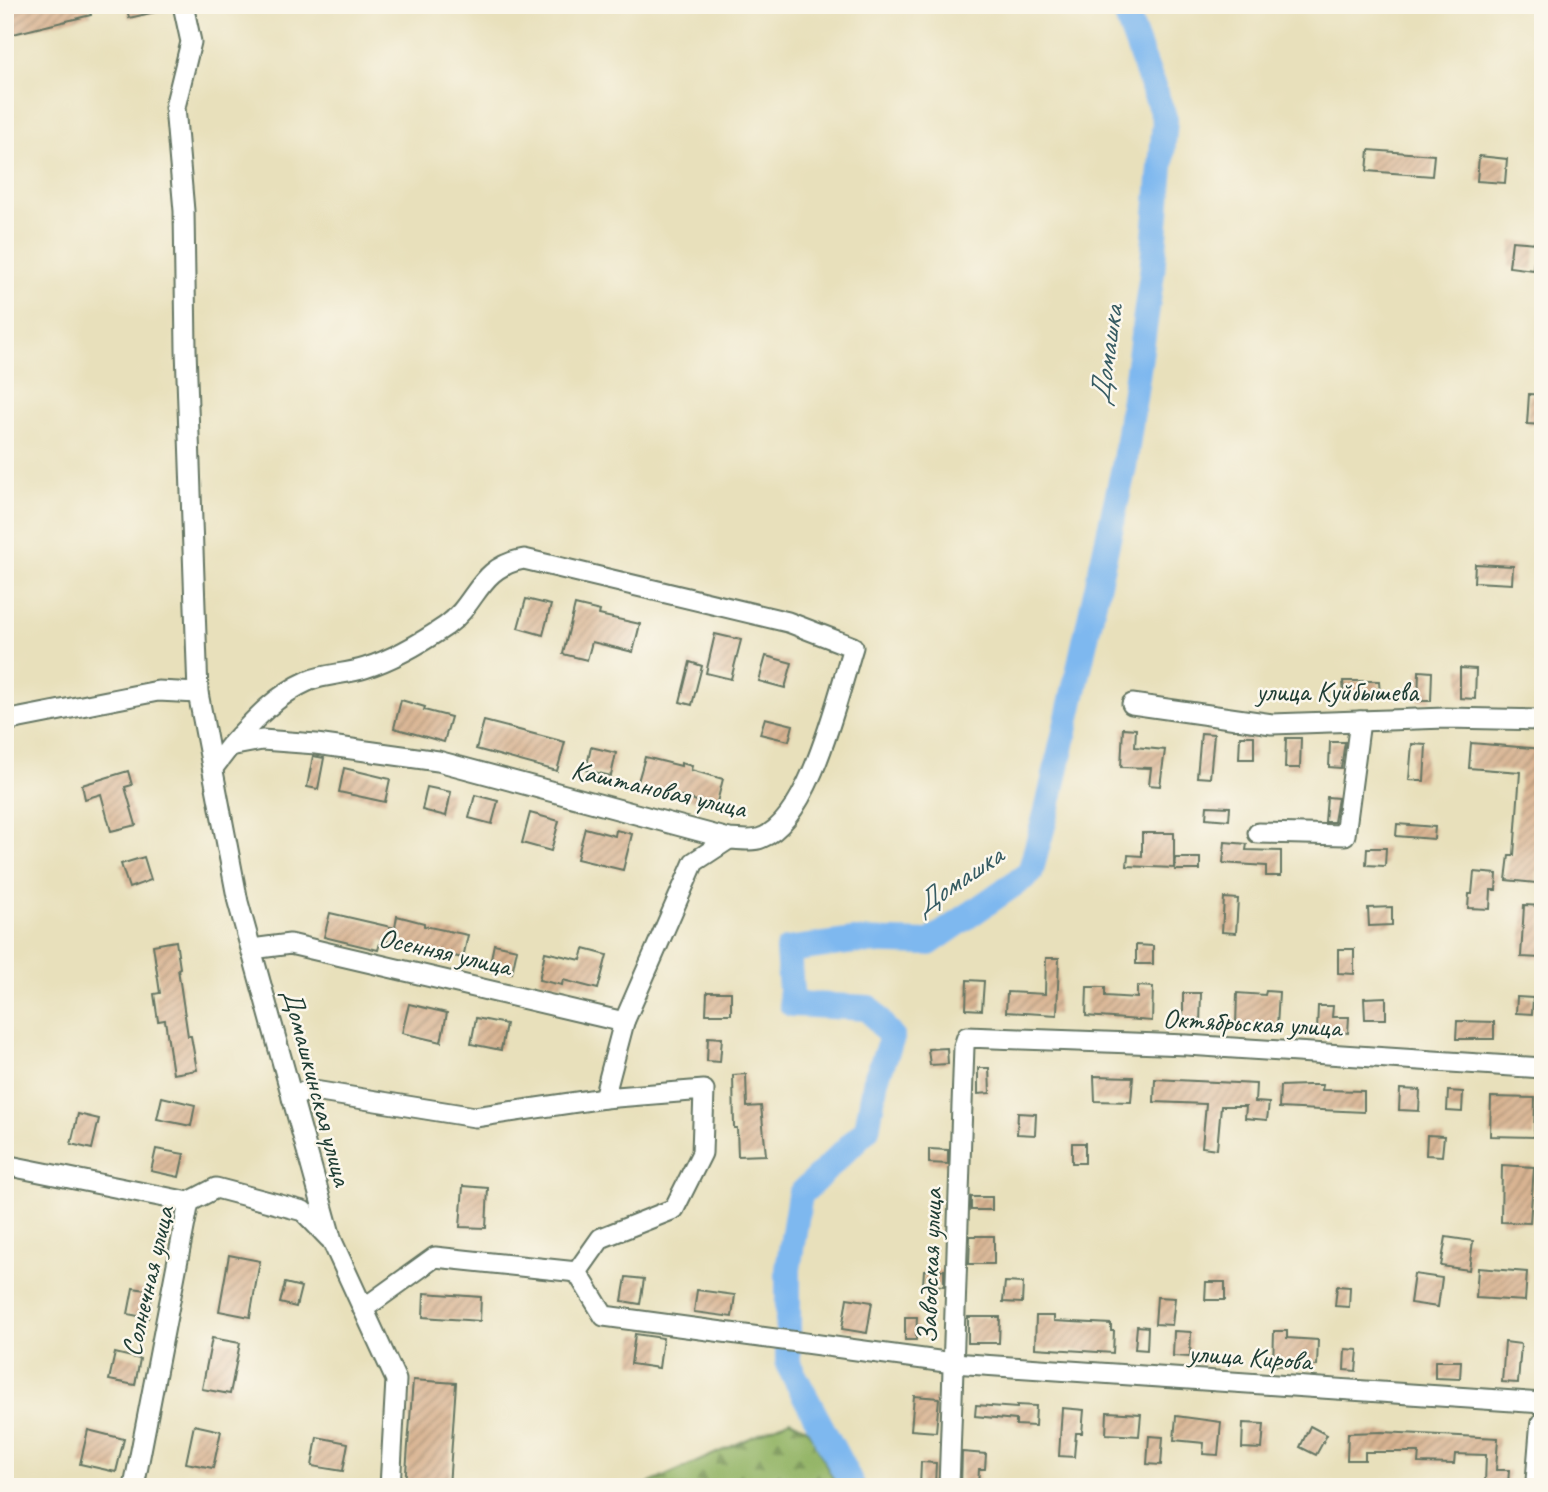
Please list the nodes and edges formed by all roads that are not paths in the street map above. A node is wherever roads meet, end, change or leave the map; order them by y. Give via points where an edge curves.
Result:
1 (183, 5) edge
2 (198, 693) junction
3 (1132, 704) dead end
4 (1543, 720) edge
5 (5, 721) edge
6 (1360, 721) junction
7 (230, 746) junction
8 (213, 768) junction
9 (1258, 833) dead end
10 (729, 839) junction
11 (252, 949) junction
12 (624, 1022) junction
13 (964, 1046) joint
14 (1543, 1068) edge
15 (292, 1098) junction
16 (604, 1098) junction
17 (5, 1165) edge
18 (189, 1202) junction
19 (332, 1241) junction
20 (577, 1272) junction
21 (363, 1309) junction
22 (953, 1363) junction
23 (1543, 1403) edge
24 (1543, 1425) edge
25 (134, 1487) edge
26 (390, 1487) edge
27 (949, 1487) edge
28 (1538, 1487) edge

1 - 2 street, Домашкинская улица via 191,42 175,107 184,211
2 - 5 street via 158,691
2 - 8 street, Домашкинская улица
3 - 6 street, улица Куйбышева via 1272,724
4 - 6 street, улица Куйбышева
6 - 9 street via 1345,835
7 - 8 street
7 - 10 street, Каштановая улица via 262,740 438,761
7 - 10 street, Каштановая улица via 268,706 308,681 366,668 420,643 456,619 486,578 507,562 524,559 788,622 853,648 816,768 782,826 760,839
8 - 11 street, Домашкинская улица via 238,902
10 - 12 street via 694,862
11 - 12 street, Осенняя улица via 290,944
11 - 15 street, Домашкинская улица
12 - 16 street
13 - 14 street, Октябрьская улица via 967,1037 1159,1044
13 - 22 street, Заводская улица
15 - 16 street via 308,1090 475,1117
15 - 19 street, Домашкинская улица
16 - 20 street via 705,1090 702,1153 674,1209 601,1238
17 - 18 street
18 - 19 street, Солнечная улица via 216,1188 303,1211
18 - 25 street, Солнечная улица
19 - 21 street, Домашкинская улица
20 - 21 street via 435,1257
20 - 22 street, улица Кирова via 604,1316
21 - 26 street, Домашкинская улица via 396,1380
22 - 23 street, улица Кирова
22 - 27 street, Заводская улица
24 - 28 main road

